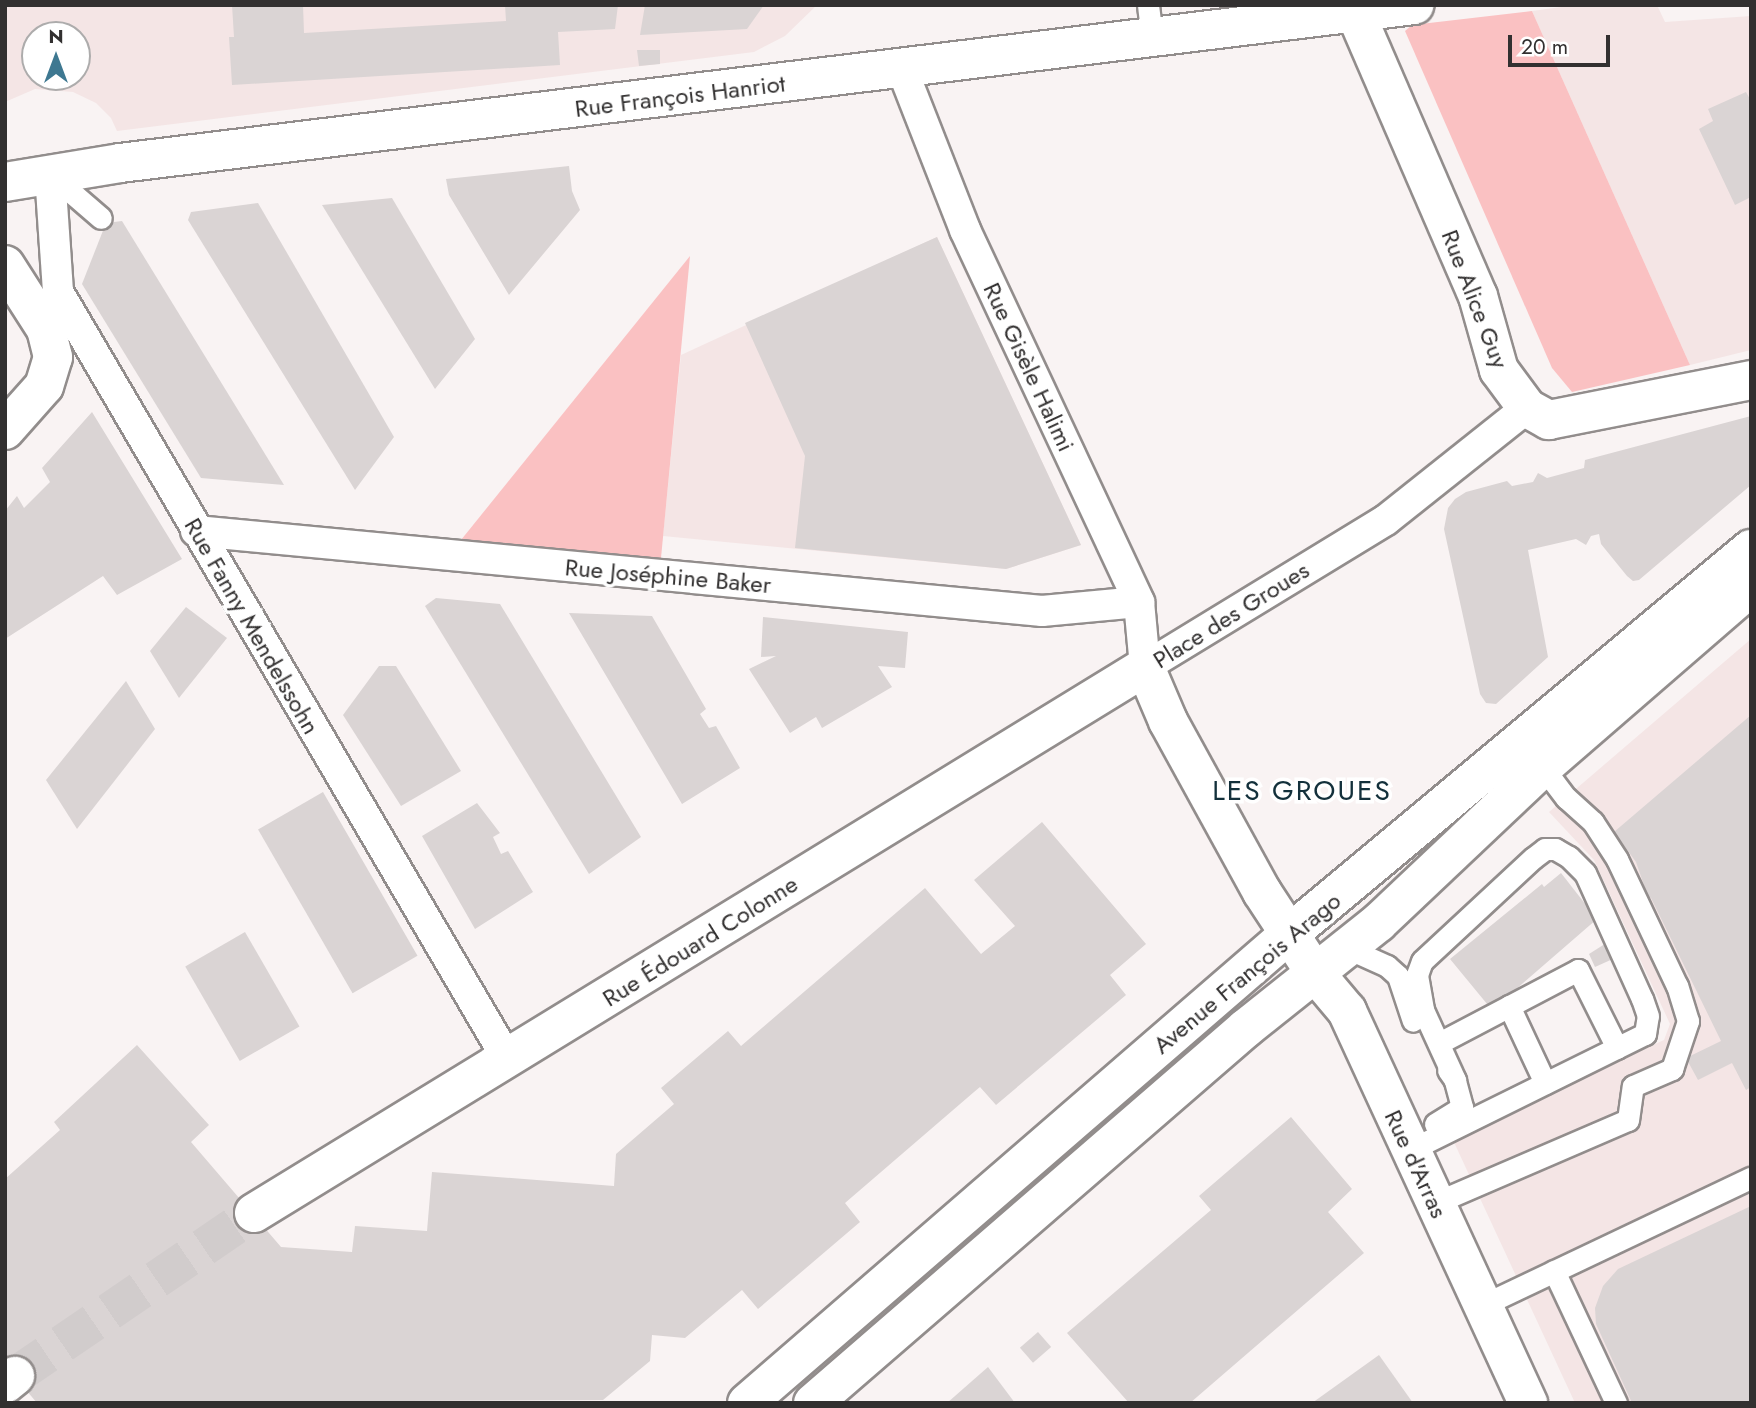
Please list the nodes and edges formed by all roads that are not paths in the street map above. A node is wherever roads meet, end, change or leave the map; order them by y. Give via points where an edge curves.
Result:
1 (1414, 5) edge
2 (1356, 12) junction
3 (1150, 22) edge
4 (902, 69) junction
5 (50, 174) junction
6 (5, 182) edge
7 (101, 218) dead end
8 (5, 265) edge
9 (1751, 380) edge
10 (1527, 408) junction
11 (5, 430) edge
12 (196, 531) junction
13 (1751, 549) edge
14 (1751, 587) edge
15 (1139, 602) junction
16 (1145, 667) junction
17 (1543, 767) junction
18 (1288, 935) junction
19 (1347, 948) junction
20 (1315, 974) junction
21 (1508, 1006) junction
22 (1439, 1043) junction
23 (1617, 1048) junction
24 (508, 1060) junction
25 (1455, 1080) junction
26 (1545, 1083) junction
27 (1407, 1144) junction
28 (1751, 1178) edge
29 (1435, 1203) junction
30 (254, 1213) tunnel mouth
31 (1554, 1271) junction
32 (1483, 1305) junction
33 (748, 1403) edge
34 (813, 1403) edge
35 (1528, 1403) edge
36 (1616, 1403) edge

1 - 2 street, Rue François Hanriot
2 - 3 street, Rue François Hanriot
2 - 10 street, Rue Alice Guy via 1478,296 1499,370
3 - 4 street, Rue François Hanriot
4 - 5 street, Rue François Hanriot
4 - 15 street, Rue Gisèle Halimi via 965,230
5 - 6 street, Rue François Hanriot
5 - 7 lane
5 - 12 street, Rue Fanny Mendelssohn via 58,292
8 - 11 street via 46,329 53,357 44,386
9 - 10 street via 1549,420
10 - 16 street, Place des Groues via 1387,520
12 - 15 street, Rue Joséphine Baker via 1042,611
12 - 24 street, Rue Fanny Mendelssohn
13 - 18 street, Avenue François Arago
14 - 17 street, Avenue François Arago
15 - 16 street, Rue Gisèle Halimi
16 - 18 street, Place des Groues via 1168,721
16 - 24 street, Rue Édouard Colonne
17 - 19 street, Avenue François Arago
17 - 29 lane via 1566,798 1593,822 1617,859 1677,986 1688,1021 1672,1069 1633,1086 1628,1120
18 - 20 street, Rue d'Arras
18 - 33 street, Avenue François Arago
19 - 20 street, Avenue François Arago
19 - 25 lane via 1398,976 1417,1030
20 - 27 street, Rue d'Arras via 1347,1011
20 - 34 street, Avenue François Arago via 1246,1028
21 - 22 lane
21 - 23 lane via 1578,970
21 - 26 lane
22 - 23 lane via 1423,1010 1418,975 1422,961 1532,858 1545,849 1555,849 1585,873 1648,1016 1645,1034
22 - 25 lane
23 - 26 lane
24 - 30 street, Rue Édouard Colonne
25 - 27 lane via 1462,1107
26 - 27 lane
27 - 29 street, Rue d'Arras
28 - 31 lane
29 - 32 street, Rue d'Arras
31 - 32 lane
31 - 36 lane
32 - 35 street, Rue d'Arras

